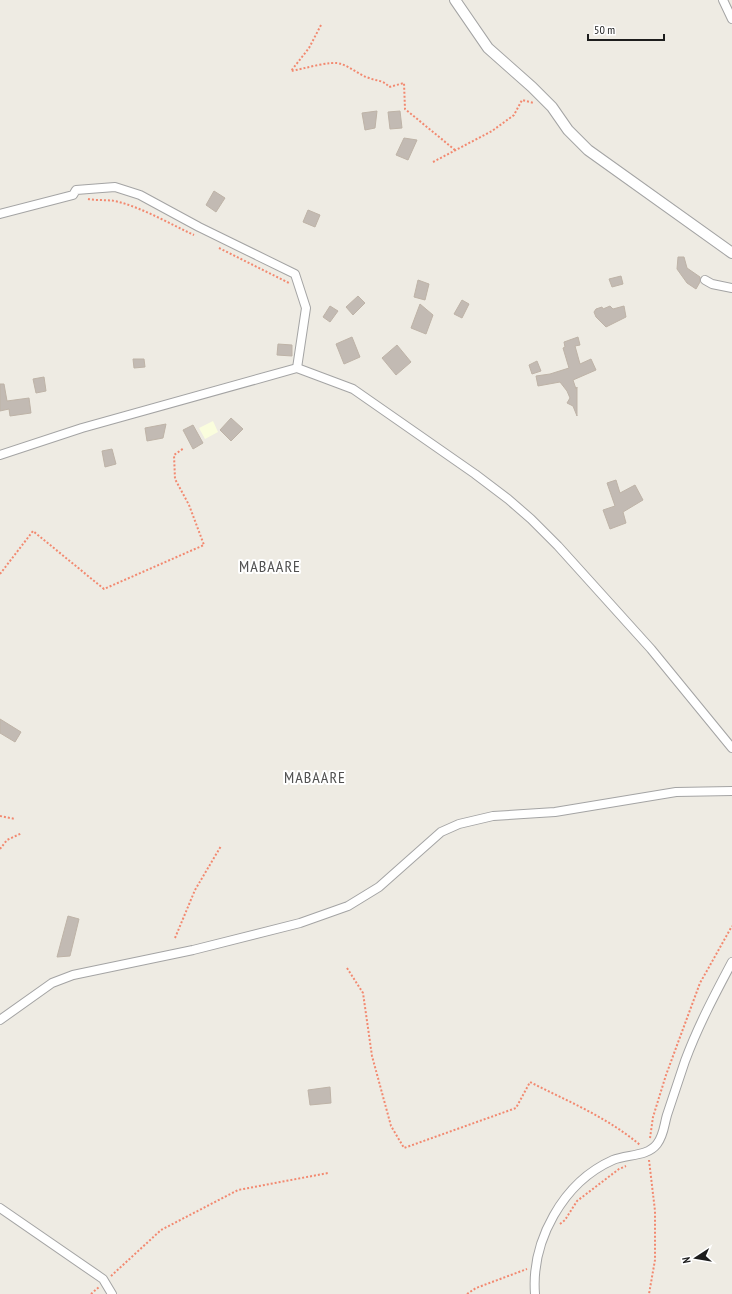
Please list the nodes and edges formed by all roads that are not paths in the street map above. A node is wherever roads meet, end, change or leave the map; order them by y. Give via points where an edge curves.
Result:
1 (455, 0) edge
2 (723, 0) edge
3 (732, 19) edge
4 (0, 214) edge
5 (732, 253) edge
6 (705, 280) dead end
7 (732, 288) edge
8 (297, 368) junction
9 (0, 455) edge
10 (732, 748) edge
11 (732, 791) edge
12 (732, 962) edge
13 (0, 1020) edge
14 (0, 1208) edge
15 (112, 1294) edge
16 (535, 1294) edge

1 - 5 street via 488,48 547,102 575,138 588,150
2 - 3 street
4 - 8 street via 73,195 76,190 115,187 140,195 295,274 306,308
6 - 7 street
8 - 9 street via 82,428
8 - 10 street via 353,389 371,400 508,499 558,546 651,649
11 - 13 street via 669,793 555,812 493,816 459,824 441,832 379,887 348,906 300,923 193,950 73,975 52,983
12 - 16 street via 711,1001 686,1059 663,1133 657,1144 648,1152 613,1160 593,1171 563,1201 550,1221 535,1266
14 - 15 street via 103,1279

